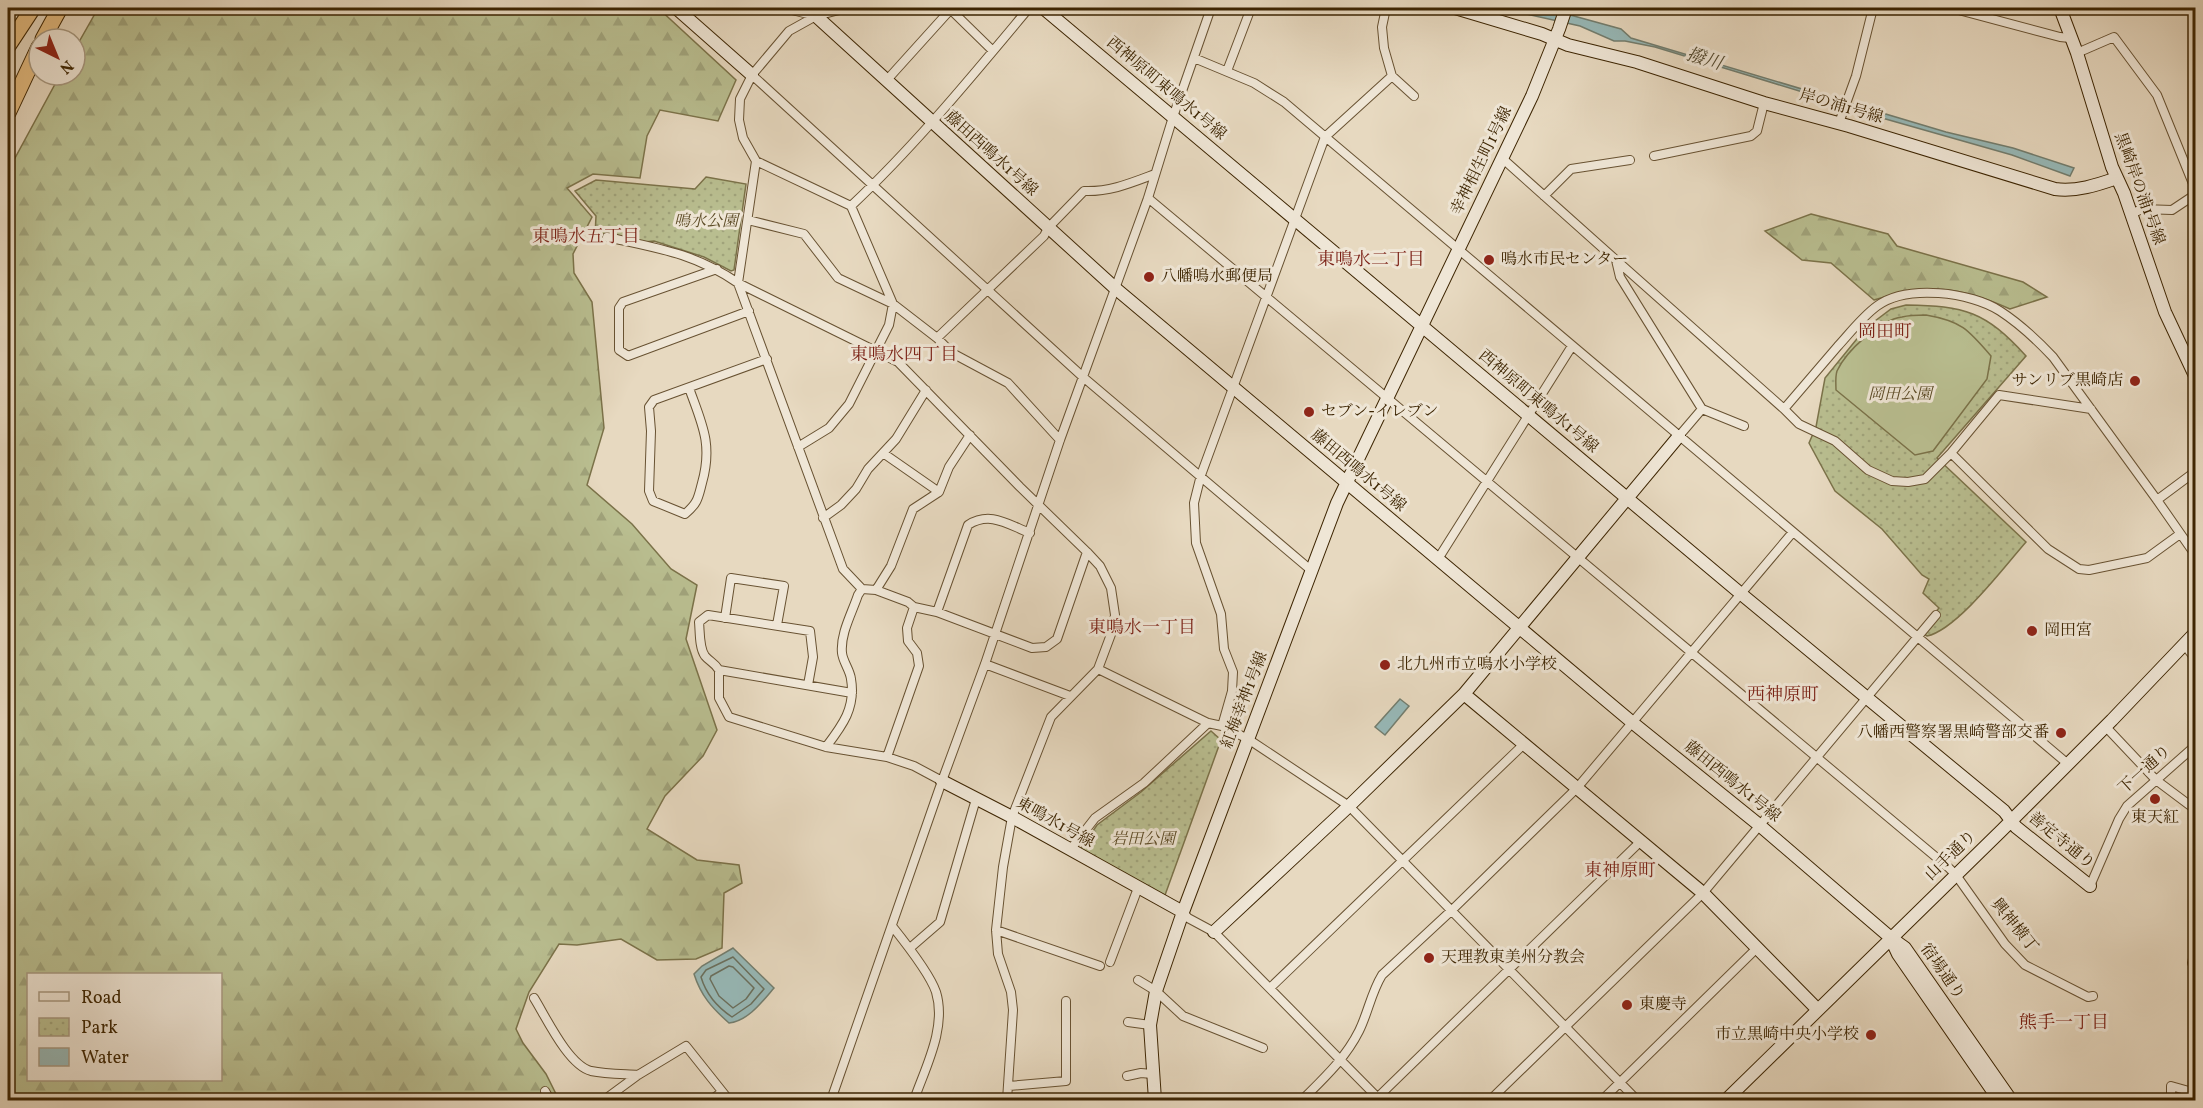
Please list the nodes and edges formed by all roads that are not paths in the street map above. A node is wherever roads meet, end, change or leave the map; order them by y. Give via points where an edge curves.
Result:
1 (33, 8) edge
2 (60, 8) edge
3 (676, 8) edge
4 (784, 8) edge
5 (847, 8) edge
6 (950, 8) edge
7 (1029, 8) edge
8 (1043, 8) edge
9 (1211, 8) edge
10 (1251, 8) edge
11 (1386, 8) edge
12 (1455, 8) edge
13 (1566, 8) edge
14 (1873, 8) edge
15 (1951, 8) edge
16 (2060, 8) edge
17 (835, 9) edge
18 (812, 12) edge
19 (50, 27) edge
20 (2070, 38) junction
21 (1556, 39) junction
22 (8, 46) edge
23 (993, 51) junction
24 (2077, 53) junction
25 (1194, 58) junction
26 (1227, 71) junction
27 (27, 72) edge
28 (752, 75) junction
29 (1392, 76) junction
30 (886, 81) junction
31 (1414, 96) dead end
32 (1764, 103) junction
33 (8, 113) edge
34 (1173, 117) junction
35 (1841, 118) junction
36 (931, 121) junction
37 (1325, 137) junction
38 (1654, 156) dead end
39 (1503, 159) junction
40 (1630, 160) dead end
41 (756, 162) junction
42 (1155, 174) junction
43 (2117, 178) junction
44 (873, 185) junction
45 (2196, 192) edge
46 (1544, 196) junction
47 (1148, 198) junction
48 (851, 206) junction
49 (2131, 213) junction
50 (1295, 219) junction
51 (748, 220) junction
52 (1048, 228) junction
53 (607, 237) dead end
54 (1458, 249) junction
55 (1616, 260) junction
56 (717, 269) junction
57 (738, 283) junction
58 (1115, 288) junction
59 (986, 291) junction
60 (1267, 297) junction
61 (893, 304) junction
62 (749, 310) junction
63 (1422, 326) junction
64 (937, 338) junction
65 (1572, 346) junction
66 (877, 351) junction
67 (767, 358) junction
68 (1083, 377) junction
69 (2196, 378) edge
70 (689, 388) junction
71 (1233, 389) junction
72 (926, 390) junction
73 (1388, 398) junction
74 (1702, 409) junction
75 (2091, 409) junction
76 (1784, 410) junction
77 (1529, 415) junction
78 (1744, 426) dead end
79 (970, 435) junction
80 (1679, 436) junction
81 (1060, 440) junction
82 (798, 447) junction
83 (882, 453) junction
84 (1951, 453) junction
85 (2196, 471) edge
86 (1201, 475) junction
87 (1487, 481) junction
88 (1348, 484) junction
89 (939, 492) junction
90 (1627, 498) junction
91 (2157, 500) junction
92 (1039, 505) junction
93 (823, 518) junction
94 (1793, 532) junction
95 (1030, 533) junction
96 (2180, 534) junction
97 (1087, 552) junction
98 (2196, 556) edge
99 (1578, 557) junction
100 (1438, 559) junction
101 (1312, 571) junction
102 (862, 589) junction
103 (876, 590) junction
104 (1740, 593) junction
105 (914, 607) junction
106 (937, 612) junction
107 (1936, 615) dead end
108 (725, 618) junction
109 (777, 625) junction
110 (1519, 628) junction
111 (2196, 632) edge
112 (995, 634) junction
113 (1917, 637) junction
114 (2184, 644) junction
115 (1691, 652) junction
116 (2196, 660) edge
117 (985, 664) junction
118 (1098, 669) junction
119 (719, 670) junction
120 (808, 685) junction
121 (852, 693) junction
122 (1464, 694) junction
123 (1070, 696) junction
124 (1866, 697) junction
125 (1208, 723) junction
126 (1633, 723) junction
127 (1222, 726) junction
128 (2105, 726) junction
129 (1248, 739) junction
130 (1524, 744) junction
131 (2196, 745) edge
132 (826, 747) junction
133 (1816, 756) junction
134 (887, 758) junction
135 (2068, 764) junction
136 (2156, 780) junction
137 (942, 781) junction
138 (1577, 788) junction
139 (976, 799) junction
140 (1348, 806) junction
141 (2196, 810) edge
142 (1012, 817) junction
143 (2011, 821) junction
144 (1758, 824) junction
145 (1641, 841) junction
146 (1070, 850) junction
147 (1403, 861) junction
148 (1956, 875) junction
149 (2090, 886) joint
150 (1138, 888) junction
151 (1703, 893) junction
152 (1452, 910) junction
153 (1183, 912) junction
154 (892, 926) junction
155 (996, 930) junction
156 (1214, 932) junction
157 (1891, 938) junction
158 (2196, 946) edge
159 (910, 948) junction
160 (1757, 948) junction
161 (1110, 962) dead end
162 (2192, 963) dead end
163 (1100, 966) dead end
164 (1510, 970) junction
165 (1138, 980) dead end
166 (1270, 988) junction
167 (1156, 991) junction
168 (2093, 996) dead end
169 (534, 998) dead end
170 (1066, 1001) dead end
171 (1818, 1010) junction
172 (1128, 1022) dead end
173 (1150, 1025) junction
174 (1566, 1026) junction
175 (1263, 1047) dead end
176 (1340, 1061) junction
177 (1152, 1074) junction
178 (638, 1075) junction
179 (1127, 1076) dead end
180 (1620, 1083) junction
181 (1009, 1086) junction
182 (545, 1092) dead end
183 (722, 1092) junction
184 (2196, 1093) edge
185 (1378, 1099) edge
186 (550, 1101) edge
187 (604, 1101) edge
188 (711, 1101) edge
189 (729, 1101) edge
190 (831, 1101) edge
191 (914, 1101) edge
192 (1007, 1101) edge
193 (1155, 1101) edge
194 (1302, 1101) edge
195 (1490, 1101) edge
196 (1602, 1101) edge
197 (1637, 1101) edge
198 (1726, 1101) edge
199 (1999, 1101) edge
200 (2011, 1101) edge
201 (2171, 1101) edge

1 - 22 highway
2 - 19 highway
3 - 28 street
4 - 18 street
5 - 17 street
6 - 23 street
6 - 30 street
7 - 23 street
8 - 34 street, 西神原町東鳴水1号線
9 - 25 street
10 - 26 street
11 - 29 street via 1382,27
12 - 21 street, 岸の浦1号線
13 - 21 street, 幸神相生町1号線
14 - 35 street
15 - 20 street
16 - 20 street, 黒崎岸の浦1号線
17 - 18 street
18 - 28 street via 789,31
18 - 30 street, 藤田西鳴水1号線
20 - 24 street, 黒崎岸の浦1号線
21 - 32 street, 岸の浦1号線
21 - 39 street, 幸神相生町1号線
23 - 36 street
24 - 43 street, 黒崎岸の浦1号線
24 - 45 street via 2114,38 2157,95
25 - 26 street
25 - 34 street
26 - 37 street via 1284,102
27 - 33 highway
28 - 41 street via 740,99 739,120 743,138
28 - 44 street
29 - 31 street
29 - 37 street
30 - 36 street, 藤田西鳴水1号線
32 - 35 street, 岸の浦1号線
32 - 38 street via 1757,131 1751,136
34 - 42 street
34 - 50 street, 西神原町東鳴水1号線
35 - 43 street, 岸の浦1号線 via 2055,189 2068,191
36 - 44 street
36 - 52 street, 藤田西鳴水1号線
37 - 50 street
37 - 54 street
39 - 46 street
39 - 54 street, 幸神相生町1号線
40 - 46 street via 1571,169
41 - 48 street
41 - 51 street
42 - 47 street
42 - 52 street via 1102,192 1084,191
43 - 49 street, 黒崎岸の浦1号線
44 - 48 street
44 - 59 street
45 - 49 street via 2172,210 2142,209
46 - 55 street
47 - 58 street
47 - 60 street, 興神横丁
48 - 61 street
49 - 69 street, 黒崎岸の浦1号線 via 2165,312
50 - 60 street
50 - 63 street, 西神原町東鳴水1号線
51 - 57 street
51 - 61 street via 804,234 838,278
52 - 58 street, 藤田西鳴水1号線
52 - 59 street
53 - 56 street via 692,257
54 - 63 street, 幸神相生町1号線
54 - 65 street
55 - 74 street via 1620,278
55 - 76 street
56 - 57 street
56 - 62 street via 623,303 619,308 619,350 628,356
57 - 62 street
57 - 66 street
58 - 68 street
58 - 71 street, 藤田西鳴水1号線
59 - 64 street
59 - 68 street
60 - 71 street
60 - 73 street, 興神横丁
61 - 64 street
61 - 66 street
62 - 67 street
63 - 73 street, 紅梅幸神1号線
63 - 77 street, 西神原町東鳴水1号線
64 - 81 street via 952,353 1008,383
65 - 77 street
65 - 80 street
66 - 72 street via 898,362
66 - 82 street via 849,404 829,428
67 - 70 street
67 - 82 street
68 - 81 street
68 - 86 street
70 - 70 street via 654,400 649,407 652,501 685,514 696,504 708,463 706,435
71 - 86 street
71 - 88 street, 藤田西鳴水1号線
72 - 79 street
72 - 83 street via 896,439
73 - 87 street, 興神横丁
73 - 88 street, 紅梅幸神1号線
74 - 78 street
74 - 80 street
75 - 76 street via 2036,338 1999,310 1953,295 1913,293 1877,305
75 - 84 street via 1999,395
75 - 91 street
76 - 84 street via 1798,424 1835,441 1868,470 1892,481 1925,478
77 - 87 street
77 - 90 street, 西神原町東鳴水1号線
79 - 89 street via 949,467
79 - 92 street
80 - 90 street
80 - 94 street
81 - 92 street
82 - 93 street
83 - 89 street
83 - 93 street via 849,497
84 - 96 street via 2048,549 2079,569 2147,558
85 - 91 street
86 - 101 street
86 - 127 street via 1194,503 1196,543 1221,614 1224,649 1233,672
87 - 99 street, 興神横丁
87 - 100 street
88 - 100 street, 藤田西鳴水1号線
88 - 101 street, 紅梅幸神1号線
89 - 103 street via 913,509 891,566
90 - 99 street
90 - 104 street, 西神原町東鳴水1号線
91 - 96 street
92 - 95 street
92 - 97 street
93 - 102 street via 843,569
94 - 104 street
94 - 113 street
95 - 106 street via 990,518 979,518 968,525
95 - 112 street
96 - 98 street
97 - 112 street via 1057,639 1046,647 1032,648
97 - 118 street via 1100,566 1111,588 1115,615
99 - 110 street
99 - 115 street, 興神横丁
100 - 110 street, 藤田西鳴水1号線
101 - 129 street, 紅梅幸神1号線
102 - 103 street
102 - 121 street via 842,640
103 - 105 street
104 - 115 street
104 - 124 street, 西神原町東鳴水1号線
105 - 106 street
105 - 134 street via 907,634 919,666
106 - 112 street
107 - 113 street
108 - 109 street
108 - 109 street via 731,578 784,586
108 - 119 street via 708,615 699,622 705,656
109 - 120 street via 810,632 813,657
110 - 122 street
110 - 126 street, 藤田西鳴水1号線
111 - 114 street, 山手通り
112 - 117 street
113 - 124 street
113 - 135 street
114 - 116 street
114 - 128 street, 山手通り
115 - 126 street
115 - 133 street, 興神横丁
117 - 123 street
117 - 137 street
118 - 123 street
118 - 125 street
119 - 120 street
119 - 132 street via 719,698 729,717
120 - 121 street
121 - 132 street via 844,724
122 - 130 street
122 - 140 street
123 - 142 street via 1052,717
124 - 133 street
124 - 143 street, 西神原町東鳴水1号線 via 2004,811
125 - 127 street
125 - 146 street via 1144,783 1095,818
126 - 138 street
126 - 144 street, 藤田西鳴水1号線
127 - 129 street
128 - 135 street, 山手通り
128 - 136 street
129 - 140 street
129 - 153 street, 紅梅幸神1号線
130 - 138 street
130 - 147 street
131 - 136 street, 下一通り
132 - 134 street
133 - 144 street
133 - 148 street, 興神横丁
134 - 137 street via 914,766
135 - 143 street, 山手通り
136 - 141 street
136 - 149 street, 下一通り via 2122,812
137 - 139 street, 東鳴水1号線
137 - 154 street
138 - 145 street
138 - 152 street
139 - 142 street, 東鳴水1号線
139 - 159 street via 940,922
140 - 147 street
140 - 156 street
142 - 146 street, 東鳴水1号線
142 - 155 street
143 - 148 street, 山手通り
143 - 149 street, 善定寺通り
144 - 151 street
144 - 157 street, 藤田西鳴水1号線
145 - 151 street
145 - 164 street
146 - 150 street, 東鳴水1号線
147 - 152 street
147 - 166 street
148 - 157 street, 山手通り
148 - 168 street, 興神横丁 via 2005,944 2025,965
150 - 153 street, 東鳴水1号線
150 - 161 street
151 - 160 street
151 - 174 street
152 - 164 street
152 - 176 street via 1382,975 1360,1029
153 - 156 street
153 - 167 street, 紅梅幸神1号線
154 - 159 street
154 - 190 street
155 - 163 street
155 - 181 street via 1013,1010
156 - 166 street
157 - 171 street, 山手通り
157 - 199 street, 宿場通り via 1898,954
157 - 200 street, 宿場通り via 1905,948
158 - 162 street
159 - 191 street via 936,992 939,1018
160 - 171 street
160 - 180 street
164 - 174 street
164 - 185 street
165 - 167 street
166 - 176 street via 1293,1019
167 - 173 street, 紅梅幸神1号線
167 - 175 street via 1183,1016
169 - 178 street via 562,1044 589,1071
170 - 181 street via 1065,1081
171 - 198 street, 山手通り
172 - 173 street
173 - 177 street, 紅梅幸神1号線
174 - 180 street
174 - 195 street
176 - 185 street
176 - 194 street
177 - 179 street
177 - 193 street, 紅梅幸神1号線
178 - 183 street via 687,1046
178 - 187 street
180 - 196 street
180 - 197 street
181 - 192 street
182 - 186 street
183 - 188 street
183 - 189 street
184 - 201 street via 2171,1086

